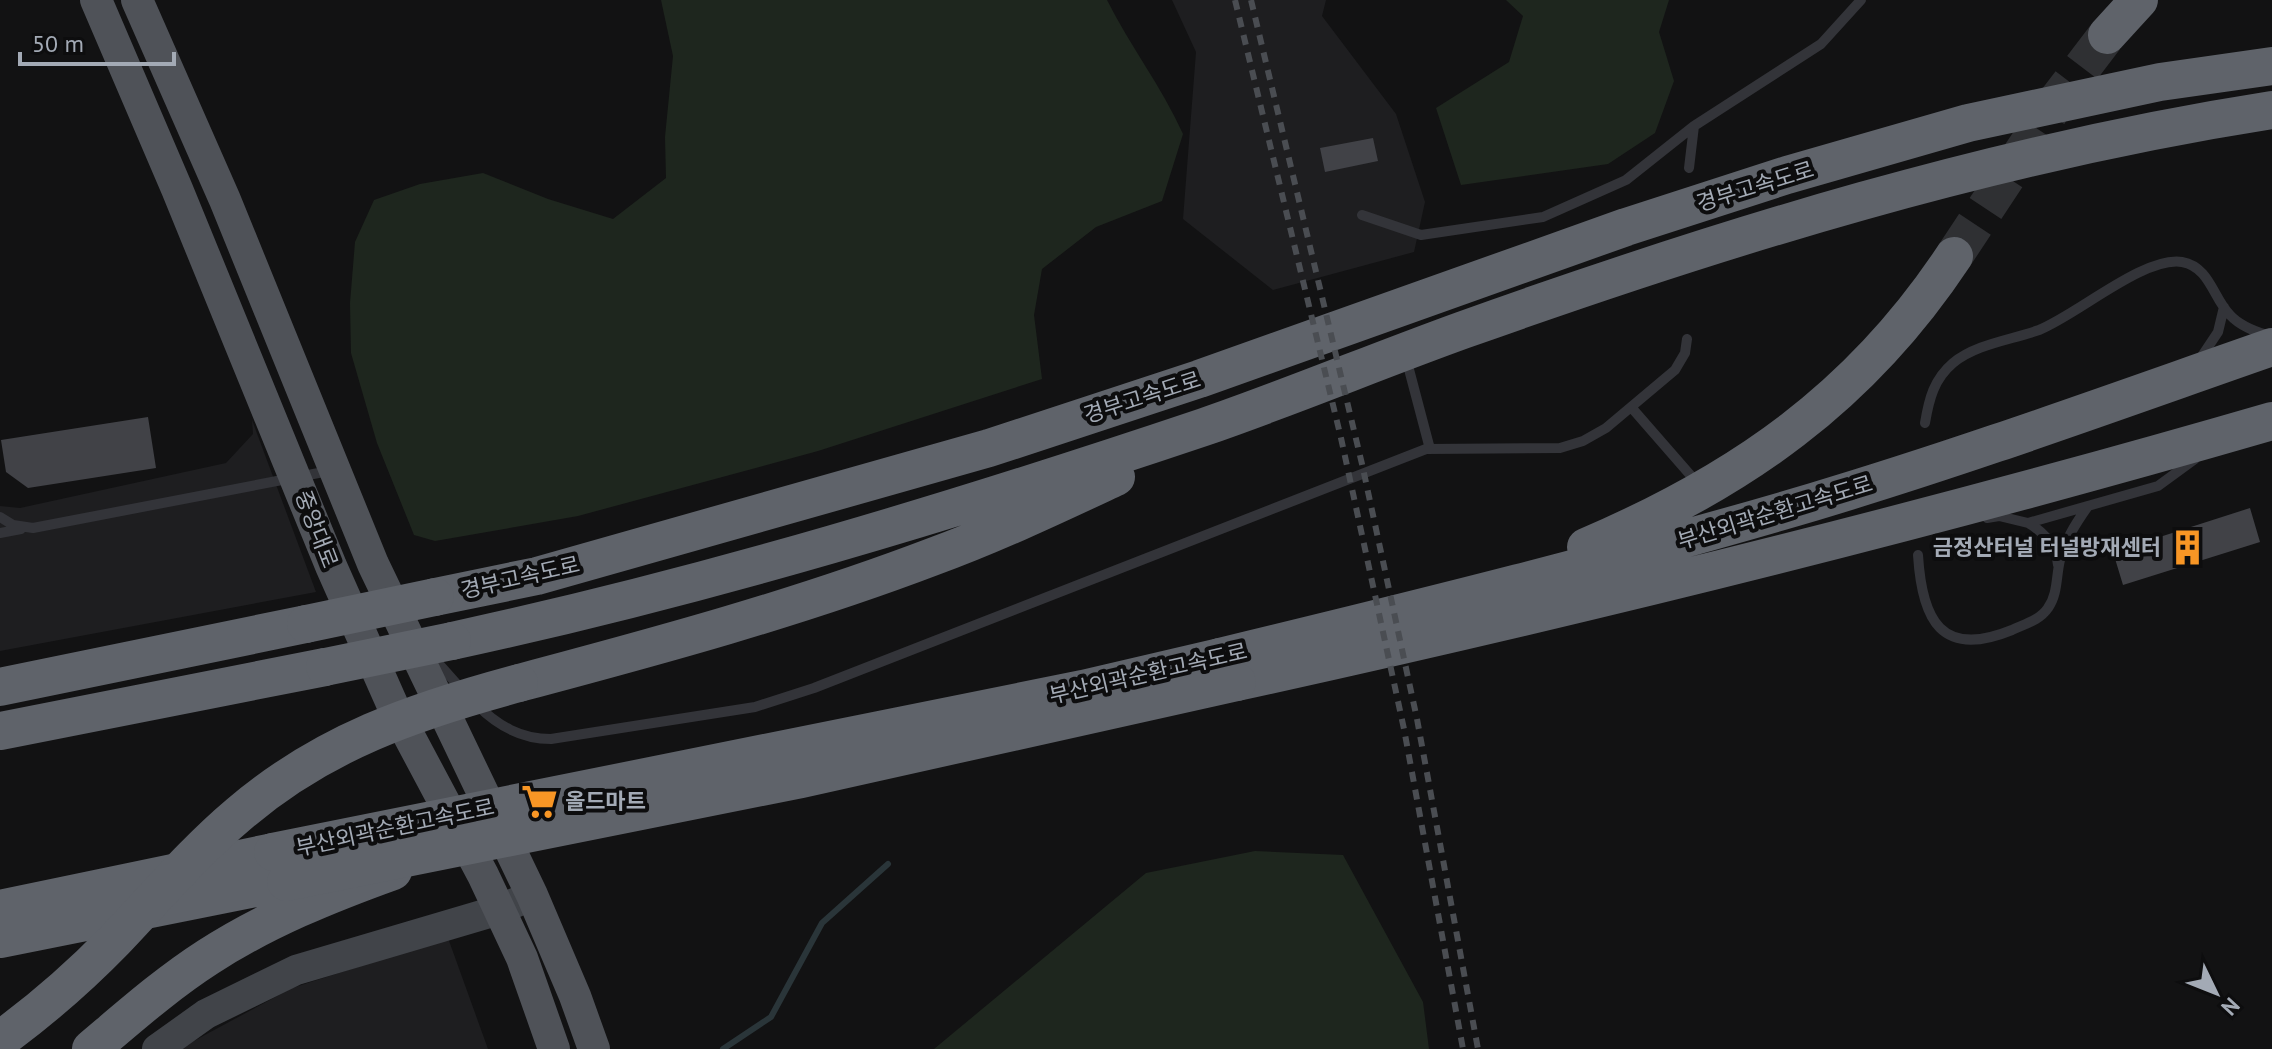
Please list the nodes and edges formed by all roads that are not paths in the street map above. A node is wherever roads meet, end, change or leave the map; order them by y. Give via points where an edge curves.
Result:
1 (96, 0) edge
2 (137, 0) edge
3 (1861, 0) edge
4 (2139, 0) edge
5 (2107, 35) tunnel mouth
6 (2272, 66) edge
7 (2272, 110) edge
8 (1694, 126) junction
9 (1689, 168) dead end
10 (1362, 215) dead end
11 (1954, 256) tunnel mouth
12 (2224, 307) junction
13 (2272, 336) edge
14 (1687, 339) dead end
15 (2272, 347) edge
16 (1404, 352) junction
17 (2171, 382) junction
18 (1291, 394) junction
19 (1631, 407) junction
20 (2272, 421) edge
21 (1925, 423) dead end
22 (2229, 434) junction
23 (1430, 449) junction
24 (335, 470) junction
25 (296, 477) junction
26 (1703, 490) junction
27 (2088, 506) junction
28 (0, 517) edge
29 (1970, 520) dead end
30 (1956, 521) dead end
31 (2028, 523) junction
32 (23, 528) junction
33 (0, 533) edge
34 (1854, 533) junction
35 (1918, 555) dead end
36 (2058, 569) junction
37 (1443, 603) junction
38 (399, 618) junction
39 (1228, 669) junction
40 (0, 687) edge
41 (0, 731) edge
42 (287, 881) junction
43 (532, 895) junction
44 (0, 909) edge
45 (499, 910) junction
46 (0, 939) edge
47 (0, 1040) edge
48 (592, 1043) edge
49 (91, 1049) edge
50 (157, 1049) edge
51 (554, 1049) edge

1 - 25 main road, 중앙대로
2 - 24 main road, 중앙대로
3 - 8 lane via 1821,44
4 - 5 highway
6 - 40 highway, 경부고속도로, bridge via 2160,82 1968,123 1787,175 989,448 537,576
7 - 16 highway, 경부고속도로 via 2055,151 1785,223
8 - 9 lane
8 - 10 lane via 1626,180 1543,217 1421,235
11 - 26 highway via 1908,321 1849,384 1768,449
12 - 13 lane via 2242,325
12 - 17 lane via 2209,348
12 - 21 lane via 2205,276 2188,264 2165,262 2148,268 2042,328 1961,357 1935,385
14 - 19 lane via 1675,370
15 - 17 highway, 부산외곽순환고속도로
16 - 18 highway, 경부고속도로
16 - 23 lane
17 - 37 highway, 부산외곽순환고속도로 via 1815,501
18 - 41 highway, 경부고속도로, bridge via 853,538 662,591 452,641
18 - 47 highway, bridge via 932,558 737,622 427,708 358,737 306,765 240,813 77,977
19 - 23 lane via 1606,428 1560,448
19 - 26 lane
20 - 22 highway, 부산외곽순환고속도로
22 - 27 lane via 2158,486
22 - 34 highway, 부산외곽순환고속도로
23 - 38 lane via 755,707 551,739 523,736 480,708
24 - 25 lane
24 - 38 main road, 중앙대로
25 - 32 lane
25 - 45 main road, 중앙대로 via 393,706
26 - 37 highway via 1621,532
27 - 31 lane
27 - 36 lane via 2069,536
28 - 32 lane
29 - 31 lane via 1999,516
30 - 34 lane
31 - 36 lane via 2052,546
32 - 33 lane
34 - 39 highway, 부산외곽순환고속도로 via 1627,592
35 - 36 lane via 1930,615 1943,630 1964,640 1994,637 2040,617 2053,600
37 - 39 highway, 부산외곽순환고속도로
38 - 43 main road, 중앙대로
39 - 42 highway, 부산외곽순환고속도로, bridge via 801,779
39 - 42 highway, 부산외곽순환고속도로, bridge via 1067,693
42 - 44 highway, 부산외곽순환고속도로
42 - 46 highway, 부산외곽순환고속도로
42 - 49 highway via 208,957
43 - 45 street
43 - 48 main road, 중앙대로
45 - 50 street via 296,970 206,1014
45 - 51 main road, 중앙대로

